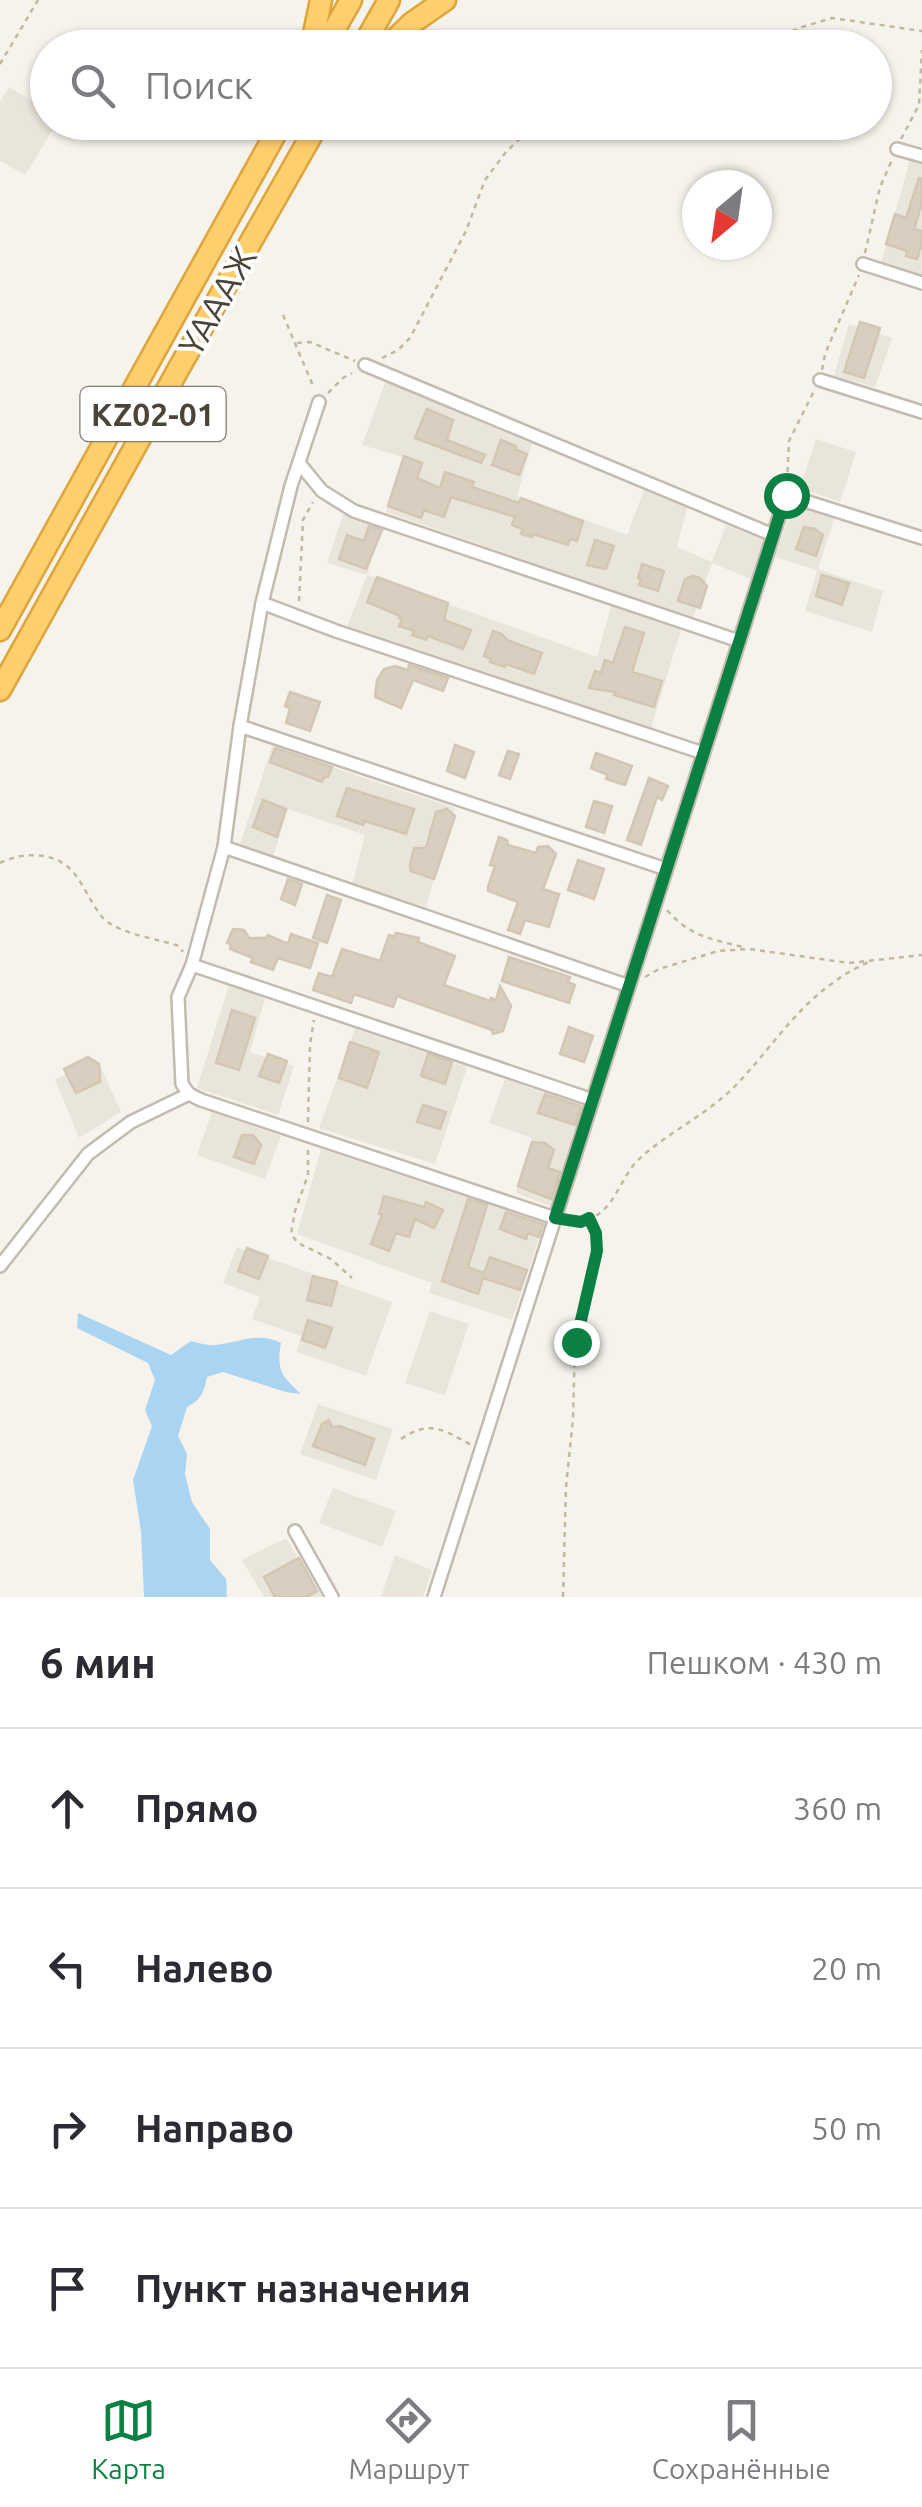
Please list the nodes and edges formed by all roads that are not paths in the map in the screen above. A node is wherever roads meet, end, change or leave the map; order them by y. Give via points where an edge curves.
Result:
1 (320, 0) edge
2 (350, 0) edge
3 (388, 0) edge
4 (445, 0) edge
5 (314, 30) edge
6 (334, 30) edge
7 (372, 30) edge
8 (405, 30) edge
9 (272, 140) edge
10 (310, 140) edge
11 (897, 148) dead end
12 (922, 156) edge
13 (862, 264) dead end
14 (922, 283) edge
15 (365, 366) road end
16 (820, 380) dead end
17 (319, 402) road end
18 (922, 412) edge
19 (299, 463) junction
20 (773, 535) junction
21 (922, 538) edge
22 (262, 603) junction
23 (0, 630) edge
24 (739, 641) junction
25 (0, 690) edge
26 (240, 726) junction
27 (703, 754) junction
28 (224, 846) junction
29 (666, 869) junction
30 (192, 965) junction
31 (629, 986) junction
32 (189, 1094) junction
33 (593, 1100) junction
34 (555, 1218) junction
35 (0, 1266) edge
36 (295, 1531) dead end
37 (332, 1597) edge
38 (434, 1597) edge

1 - 5 highway
2 - 6 highway
3 - 7 highway
4 - 8 highway
9 - 23 highway, ҮАААЖ / KZ02-01
10 - 25 highway, ҮАААЖ / KZ02-01
11 - 12 street
13 - 14 street
15 - 20 street
16 - 18 street
17 - 19 street
19 - 22 street
19 - 24 street via 322,491 354,511
20 - 21 street via 786,495
20 - 24 street
22 - 26 street
22 - 27 street
24 - 27 street
26 - 28 street
26 - 29 street
27 - 29 street
28 - 30 street
28 - 31 street
29 - 31 street
30 - 32 street via 178,997 182,1084
30 - 33 street
31 - 33 street
32 - 34 street
32 - 35 street via 132,1122 88,1154
33 - 34 street
34 - 38 street
36 - 37 street

